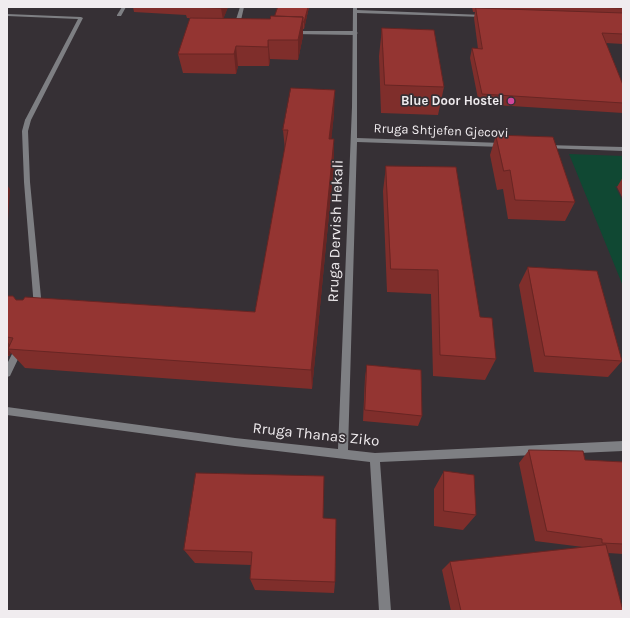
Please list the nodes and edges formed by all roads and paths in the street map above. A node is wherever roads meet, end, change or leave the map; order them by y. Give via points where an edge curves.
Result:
1 (124, 7) edge
2 (242, 7) edge
3 (355, 9) edge
4 (7, 15) edge
5 (120, 15) dead end
6 (493, 16) edge
7 (243, 31) edge
8 (289, 32) edge
9 (355, 34) junction
10 (354, 140) junction
11 (508, 146) edge
12 (537, 146) edge
13 (623, 149) edge
14 (26, 305) edge
15 (43, 306) junction
16 (34, 318) edge
17 (15, 357) edge
18 (7, 373) edge
19 (7, 412) edge
20 (623, 446) edge
21 (344, 455) junction
22 (375, 458) junction
23 (385, 611) edge

1 - 5 street
2 - 7 street via 236,31
3 - 6 street
3 - 9 street, Rruga Dervish Hekali
4 - 15 street via 81,18 28,120 25,131 27,182
8 - 9 street
9 - 10 street, Rruga Dervish Hekali
10 - 11 street, Rruga Shtjefen Gjecovi
10 - 21 street, Rruga Dervish Hekali
12 - 13 street
14 - 15 street
15 - 16 street
17 - 18 street
19 - 21 street, Rruga Thanas Ziko
20 - 22 street, Rruga Thanas Ziko
21 - 22 street, Rruga Thanas Ziko
22 - 23 street

